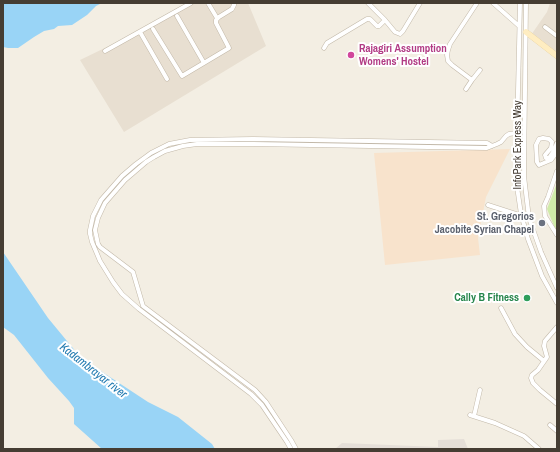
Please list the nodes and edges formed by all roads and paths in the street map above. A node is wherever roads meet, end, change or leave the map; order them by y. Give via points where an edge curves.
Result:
1 (191, 3) edge
2 (208, 3) edge
3 (234, 3) edge
4 (368, 3) edge
5 (420, 3) edge
6 (477, 3) edge
7 (493, 3) edge
8 (520, 3) edge
9 (526, 3) edge
10 (177, 16) dead end
11 (217, 18) junction
12 (385, 20) junction
13 (519, 26) junction
14 (545, 27) dead end
15 (153, 28) dead end
16 (140, 32) junction
17 (526, 32) junction
18 (557, 36) edge
19 (324, 48) dead end
20 (105, 51) dead end
21 (557, 56) edge
22 (204, 63) junction
23 (480, 70) dead end
24 (167, 79) dead end
25 (472, 80) junction
26 (466, 89) dead end
27 (517, 133) junction
28 (557, 143) edge
29 (492, 146) junction
30 (557, 150) edge
31 (557, 171) edge
32 (488, 205) dead end
33 (522, 216) junction
34 (557, 235) edge
35 (557, 288) edge
36 (557, 303) edge
37 (501, 308) dead end
38 (557, 327) edge
39 (544, 361) junction
40 (480, 390) dead end
41 (557, 404) edge
42 (550, 425) dead end
43 (557, 431) edge
44 (291, 449) edge
45 (296, 449) edge
46 (539, 449) edge

1 - 16 street
2 - 11 street
3 - 11 street via 232,9
4 - 12 street
5 - 12 street via 400,34
6 - 25 street via 450,44 447,55 448,61
7 - 13 street
8 - 13 street, InfoPark Express Way
9 - 17 street, InfoPark Express Way
10 - 22 street
11 - 22 street via 216,23 229,48
12 - 19 street via 377,26 367,19 327,43
13 - 27 street, InfoPark Express Way
14 - 18 street
15 - 22 street via 182,76
16 - 20 street
16 - 24 street
17 - 21 street
17 - 35 street, InfoPark Express Way via 524,176 529,218
23 - 25 street
25 - 26 street
27 - 29 street via 509,134
27 - 33 street, InfoPark Express Way via 516,180
28 - 30 street via 549,158 546,158 552,142 549,139 539,139 536,145 539,165 551,160
29 - 44 street via 487,143 190,140 169,144 151,153 122,176 101,200 93,216 90,234 100,261 122,294 251,394 262,405
29 - 45 street via 487,148 190,144 171,149 139,167 105,203 95,230 98,244 133,272 143,306 255,390 266,402
31 - 34 street via 544,206 545,216
32 - 33 street
33 - 36 street, InfoPark Express Way via 534,257
37 - 39 street via 514,334
38 - 39 street via 545,341 547,357
39 - 41 street via 531,378 540,390
40 - 46 street via 472,415 524,436
42 - 43 street

